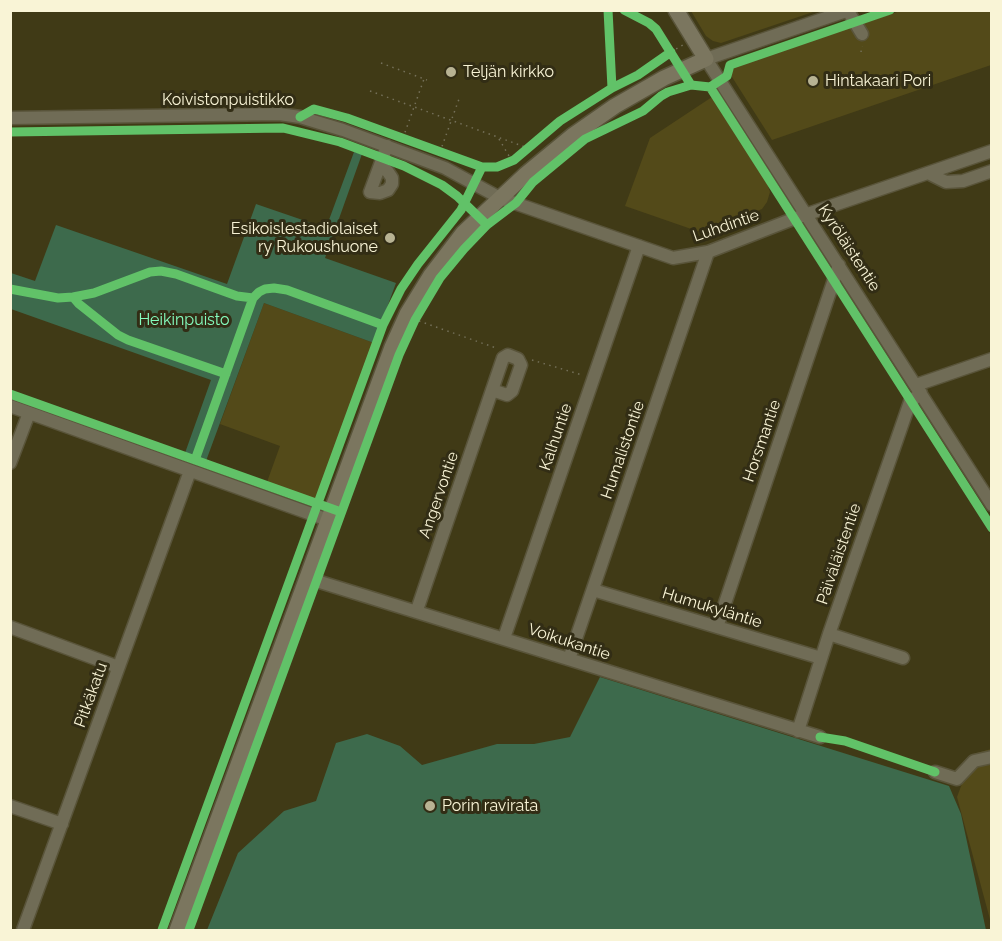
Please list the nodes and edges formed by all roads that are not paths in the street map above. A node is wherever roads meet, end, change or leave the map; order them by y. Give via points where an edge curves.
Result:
1 (676, 10) edge
2 (849, 11) edge
3 (862, 34) dead end
4 (706, 59) junction
5 (10, 118) edge
6 (389, 140) junction
7 (992, 151) edge
8 (380, 165) dead end
9 (992, 171) edge
10 (928, 173) junction
11 (500, 198) junction
12 (806, 216) junction
13 (639, 246) junction
14 (708, 252) junction
15 (840, 265) junction
16 (992, 359) edge
17 (918, 389) junction
18 (492, 390) dead end
19 (10, 406) edge
20 (29, 413) junction
21 (10, 463) edge
22 (190, 471) junction
23 (992, 505) edge
24 (328, 520) junction
25 (307, 578) junction
26 (593, 590) junction
27 (417, 610) junction
28 (10, 627) edge
29 (717, 627) junction
30 (829, 634) junction
31 (504, 639) junction
32 (821, 658) junction
33 (903, 658) dead end
34 (569, 659) junction
35 (118, 667) junction
36 (798, 731) junction
37 (820, 737) dead end
38 (992, 757) edge
39 (935, 772) dead end
40 (10, 806) edge
41 (62, 824) junction
42 (23, 930) edge
43 (177, 930) edge

1 - 4 main road, Kyröläistentie
2 - 3 street
2 - 4 street
4 - 11 main road via 615,106 564,142
4 - 12 street, Kyröläistentie
5 - 6 street, Koivistonpuistikko via 279,114
6 - 8 street
6 - 11 street, Koivistonpuistikko
7 - 10 street, Luhdintie
9 - 10 street via 946,182
10 - 12 street, Luhdintie
11 - 13 street, Luhdintie
11 - 24 main road via 458,240 407,314
12 - 14 street, Luhdintie
12 - 15 street, Kyröläistentie
13 - 14 street, Luhdintie via 673,258
13 - 31 street, Kalhuntie
14 - 26 street, Humalistontie
15 - 17 street, Kyröläistentie
15 - 29 street, Horsmantie
16 - 17 street
17 - 23 street, Kyröläistentie
17 - 30 street, Päiväläistentie via 910,402
18 - 27 street, Angervontie
19 - 20 street
20 - 21 street
20 - 22 street
22 - 24 street
22 - 35 street, Pitkäkatu
24 - 25 main road
25 - 27 street, Voikukantie
25 - 43 main road
26 - 29 street, Humukyläntie
26 - 34 street, Humalistontie
27 - 31 street, Voikukantie
28 - 35 street
29 - 32 street, Humukyläntie
30 - 32 street, Päiväläistentie
30 - 33 street
31 - 34 street, Voikukantie
32 - 36 street, Päiväläistentie
34 - 36 street, Voikukantie
35 - 41 street, Pitkäkatu
36 - 37 street, Voikukantie
38 - 39 street via 974,761 957,779
40 - 41 street
41 - 42 street, Pitkäkatu

